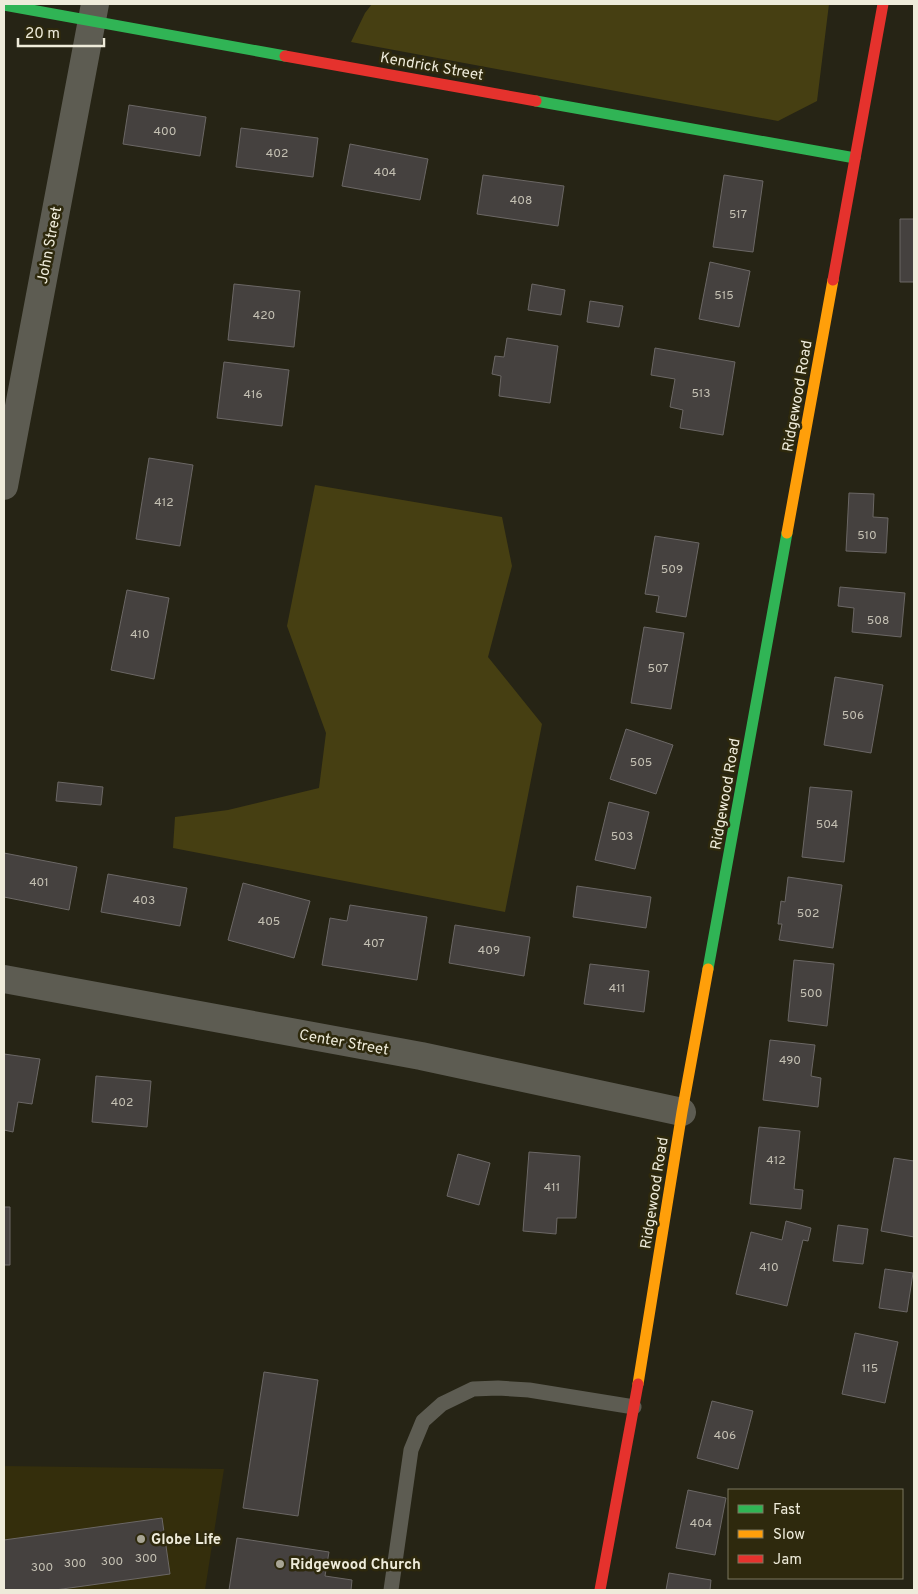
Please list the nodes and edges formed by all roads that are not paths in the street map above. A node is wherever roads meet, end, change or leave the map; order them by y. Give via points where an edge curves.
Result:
1 (4, 4) edge
2 (883, 4) edge
3 (93, 12) edge
4 (855, 158) junction
5 (4, 486) edge
6 (4, 979) edge
7 (682, 1112) junction
8 (634, 1407) junction
9 (391, 1590) edge
10 (600, 1590) edge

1 - 3 street, Kendrick Street
2 - 4 street, Ridgewood Road
3 - 4 street, Kendrick Street
3 - 5 street, John Street
4 - 7 street, Ridgewood Road
6 - 7 street, Center Street via 421,1056
7 - 8 street, Ridgewood Road
8 - 9 lane via 498,1388 473,1389 442,1404 423,1421 411,1450
8 - 10 street, Ridgewood Road

